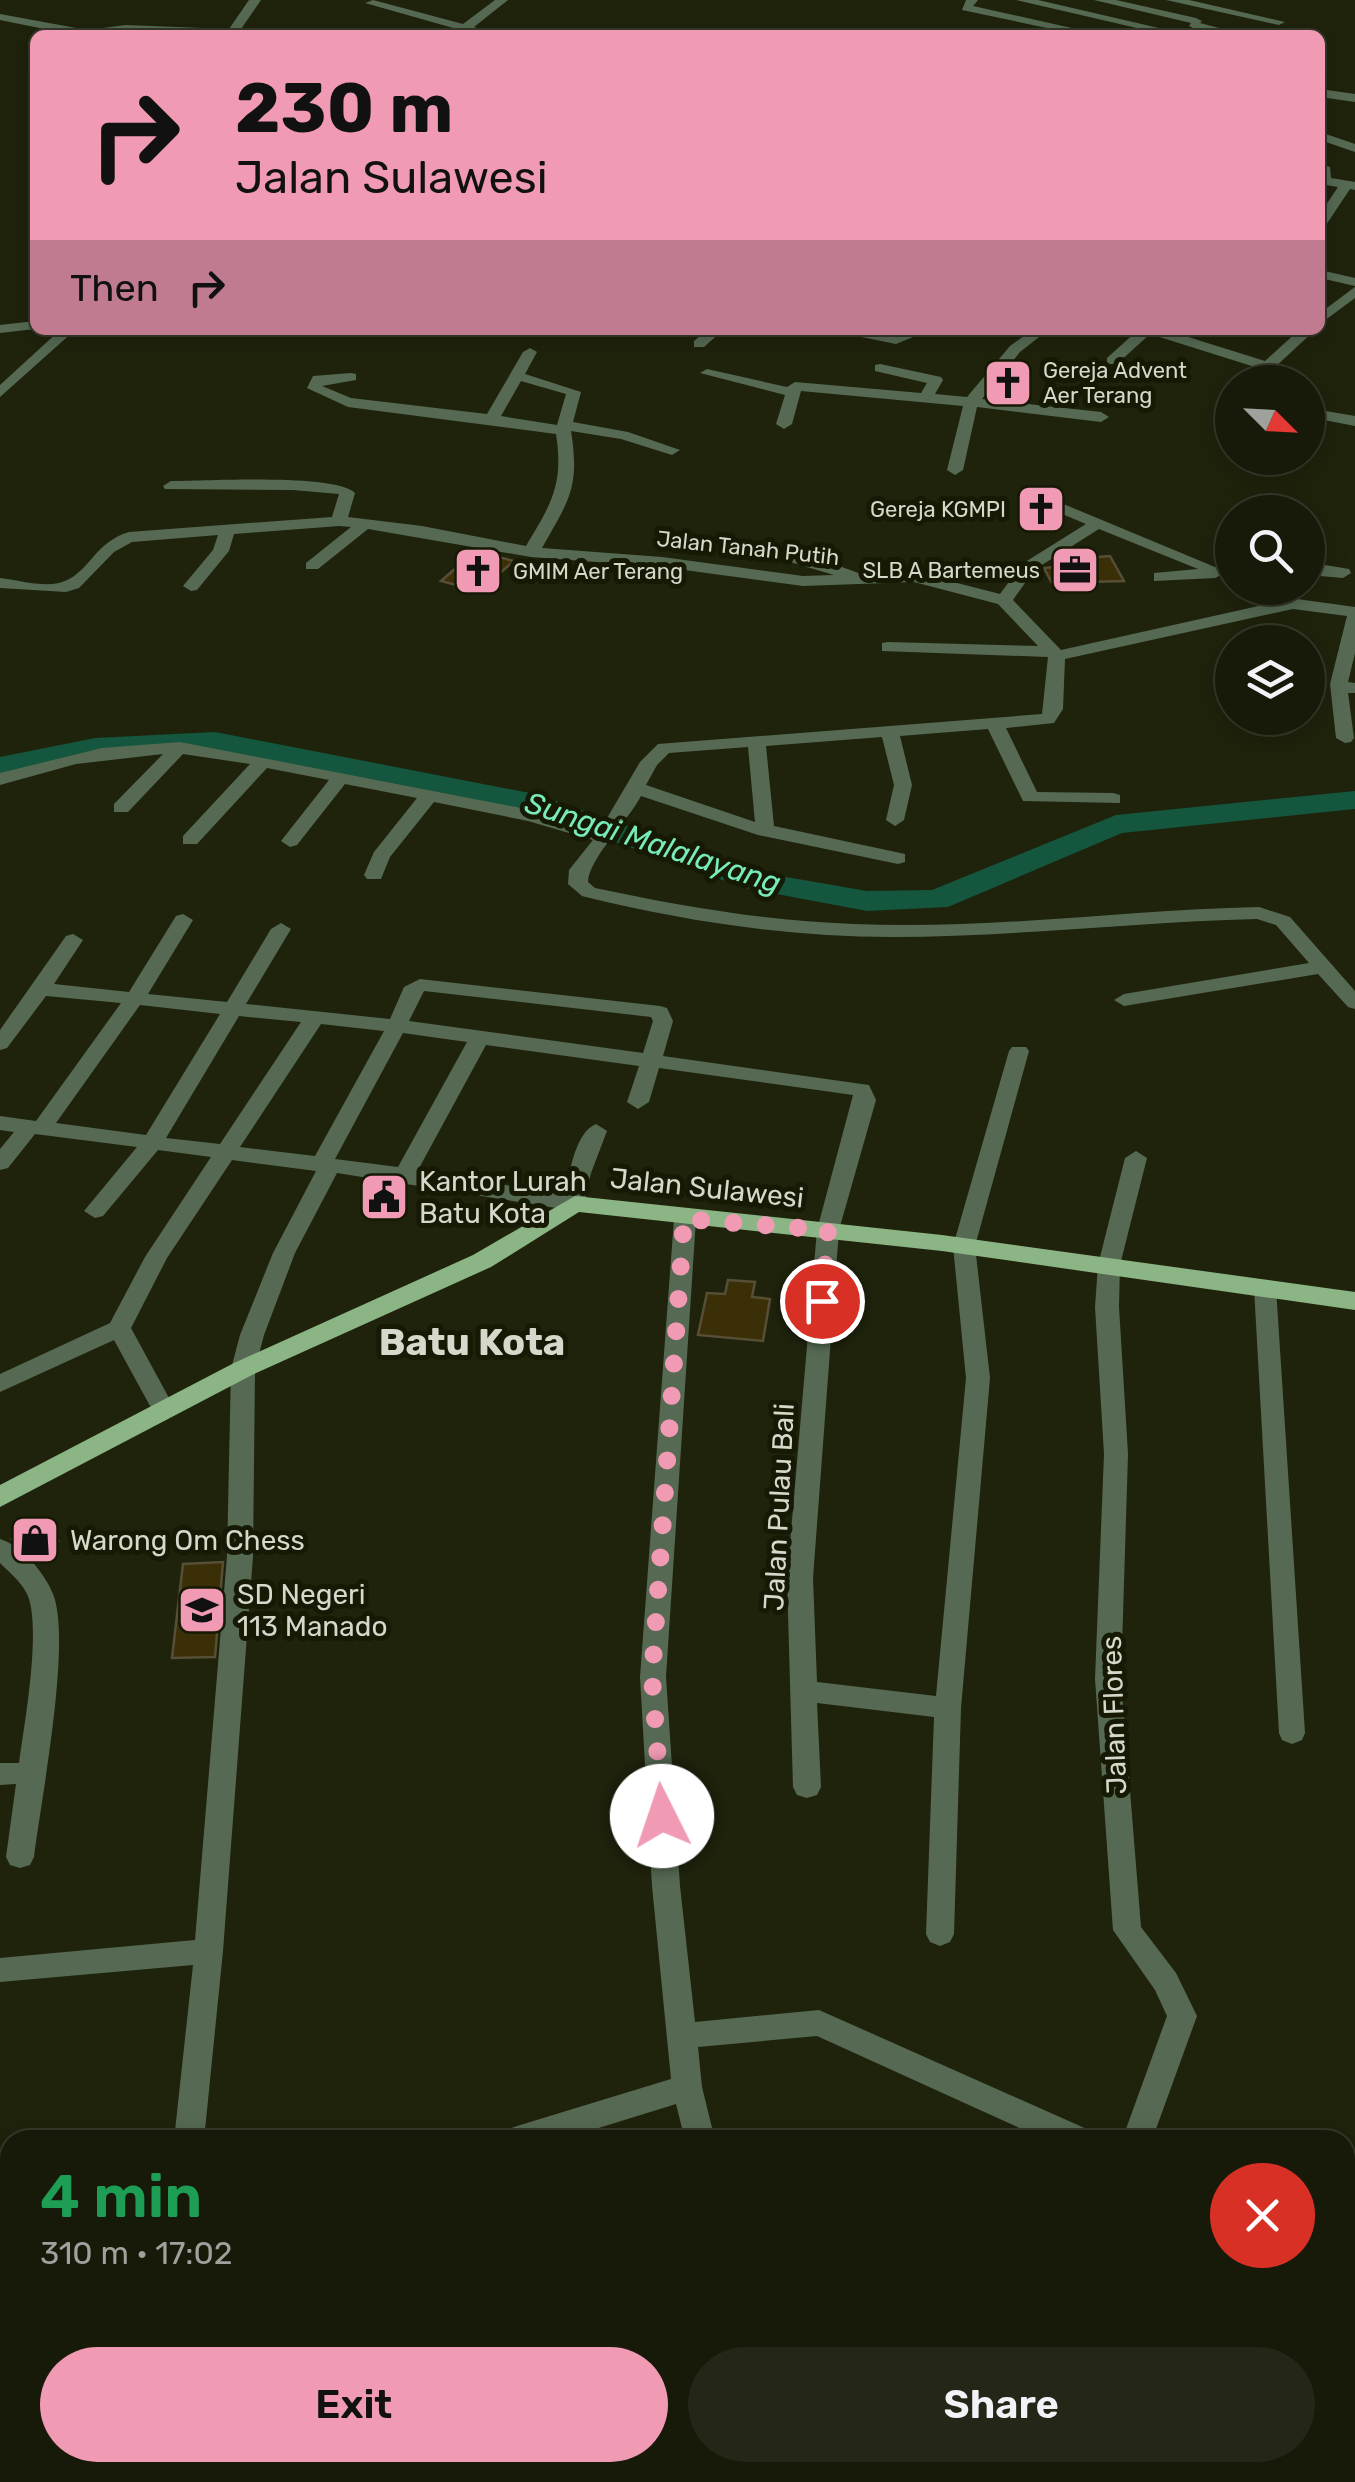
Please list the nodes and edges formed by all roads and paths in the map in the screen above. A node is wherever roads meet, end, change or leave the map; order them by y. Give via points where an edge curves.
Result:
1 (256, 0) edge
2 (502, 0) edge
3 (972, 0) edge
4 (1022, 0) edge
5 (1067, 0) edge
6 (1100, 0) edge
7 (1172, 0) edge
8 (1227, 0) edge
9 (368, 1) edge
10 (1054, 7) junction
11 (1215, 10) junction
12 (0, 17) edge
13 (1279, 22) dead end
14 (465, 28) junction
15 (1027, 29) edge
16 (67, 30) edge
17 (118, 30) edge
18 (147, 30) edge
19 (234, 30) edge
20 (472, 30) edge
21 (1191, 30) edge
22 (1325, 94) edge
23 (1355, 98) edge
24 (1325, 137) edge
25 (1350, 141) edge
26 (1325, 180) edge
27 (1351, 185) edge
28 (1325, 217) edge
29 (1325, 275) edge
30 (1355, 282) edge
31 (1355, 290) edge
32 (1325, 316) edge
33 (30, 326) edge
34 (0, 329) edge
35 (63, 335) edge
36 (710, 335) edge
37 (865, 335) edge
38 (912, 335) edge
39 (916, 335) edge
40 (1034, 335) edge
41 (1143, 335) edge
42 (1165, 335) edge
43 (1302, 335) edge
44 (699, 344) dead end
45 (530, 352) dead end
46 (1112, 361) dead end
47 (1264, 365) edge
48 (1268, 365) edge
49 (707, 374) dead end
50 (350, 376) dead end
51 (526, 378) dead end
52 (592, 391) dead end
53 (792, 392) junction
54 (0, 393) edge
55 (926, 397) junction
56 (971, 402) junction
57 (1325, 416) edge
58 (1101, 417) dead end
59 (492, 419) junction
60 (565, 421) junction
61 (1355, 422) edge
62 (784, 424) dead end
63 (672, 450) dead end
64 (955, 470) dead end
65 (171, 486) dead end
66 (1060, 508) dead end
67 (339, 521) junction
68 (366, 523) junction
69 (1098, 523) junction
70 (228, 528) junction
71 (748, 545) dead end
72 (531, 552) junction
73 (312, 566) dead end
74 (1215, 570) edge
75 (1325, 570) edge
76 (1343, 573) dead end
77 (1215, 574) edge
78 (1160, 576) dead end
79 (863, 580) junction
80 (0, 583) edge
81 (192, 586) dead end
82 (1004, 600) junction
83 (1268, 605) edge
84 (1323, 605) edge
85 (1355, 614) edge
86 (888, 646) dead end
87 (1055, 654) junction
88 (1347, 687) edge
89 (996, 724) junction
90 (890, 731) junction
91 (1345, 738) dead end
92 (757, 742) junction
93 (180, 747) junction
94 (264, 761) junction
95 (0, 778) edge
96 (340, 778) junction
97 (636, 788) junction
98 (429, 796) junction
99 (1113, 798) dead end
100 (122, 808) dead end
101 (895, 820) dead end
102 (765, 831) junction
103 (605, 835) junction
104 (190, 840) dead end
105 (290, 841) dead end
106 (898, 858) dead end
107 (374, 875) dead end
108 (183, 920) dead end
109 (281, 929) dead end
110 (74, 940) dead end
111 (1322, 967) junction
112 (41, 988) junction
113 (136, 997) junction
114 (1124, 1000) dead end
115 (1355, 1003) edge
116 (234, 1007) junction
117 (315, 1016) junction
118 (397, 1026) junction
119 (480, 1037) junction
120 (0, 1044) edge
121 (1019, 1051) dead end
122 (651, 1061) junction
123 (638, 1102) dead end
124 (0, 1123) edge
125 (36, 1127) junction
126 (596, 1130) dead end
127 (153, 1142) junction
128 (230, 1150) junction
129 (1136, 1158) dead end
130 (0, 1162) edge
131 (326, 1164) junction
132 (405, 1175) junction
133 (575, 1204) junction
134 (96, 1212) dead end
135 (684, 1219) junction
136 (828, 1230) junction
137 (964, 1246) junction
138 (1109, 1265) junction
139 (1265, 1288) junction
140 (1355, 1302) edge
141 (119, 1328) junction
142 (243, 1370) junction
143 (0, 1384) edge
144 (163, 1409) junction
145 (0, 1497) edge
146 (0, 1548) edge
147 (806, 1691) junction
148 (948, 1708) junction
149 (1292, 1733) dead end
150 (28, 1772) junction
151 (0, 1774) edge
152 (807, 1787) dead end
153 (20, 1857) dead end
154 (940, 1934) dead end
155 (210, 1951) junction
156 (0, 1970) edge
157 (682, 2036) junction
158 (687, 2087) junction
159 (190, 2130) edge
160 (549, 2130) edge
161 (698, 2130) edge
162 (1056, 2130) edge
163 (1141, 2130) edge

1 - 19 street
2 - 14 street
3 - 15 street via 966,8
4 - 10 street
5 - 10 street
6 - 21 street
7 - 11 street
8 - 11 street
9 - 14 street
10 - 15 street
10 - 21 street
11 - 13 street
11 - 21 street
12 - 16 street
14 - 20 street
17 - 18 street
22 - 23 street
24 - 25 street
26 - 27 street
27 - 28 street
29 - 30 street
31 - 32 street
33 - 34 street
35 - 54 street
36 - 44 street
37 - 38 street
39 - 55 street via 880,368 936,380
40 - 56 street
41 - 46 street
42 - 47 street
43 - 48 street
45 - 59 street
49 - 53 street
50 - 59 street via 318,379 314,388 348,402
51 - 60 street via 574,392
52 - 60 street
53 - 55 street via 802,385
53 - 62 street
55 - 56 street
56 - 58 street
56 - 64 street
57 - 61 street
59 - 60 street
60 - 63 street
60 - 72 street via 565,494
65 - 67 street via 342,490 347,493
66 - 69 street
67 - 68 street, Jalan Tanah Putih
67 - 70 street, Jalan Tanah Putih
68 - 72 street, Jalan Tanah Putih
68 - 73 street
69 - 74 street
69 - 82 street via 1023,572
70 - 80 street, Jalan Tanah Putih via 118,540 66,587
70 - 81 street via 221,551
71 - 79 street
72 - 79 street, Jalan Tanah Putih via 803,581
75 - 76 street
77 - 78 street
79 - 82 street, Jalan Tanah Putih via 914,577
82 - 87 street
83 - 87 street
84 - 85 street
85 - 88 street
86 - 87 street
87 - 89 street via 1052,716
88 - 91 street
89 - 90 street
89 - 99 street via 1030,797
90 - 92 street
90 - 101 street via 903,785
92 - 97 street via 664,748
92 - 102 street
93 - 94 street
93 - 95 street via 88,756
93 - 100 street
94 - 96 street
94 - 104 street
96 - 98 street
96 - 105 street
97 - 102 street
97 - 103 street
98 - 103 street
98 - 107 street via 386,848
102 - 106 street
103 - 111 street via 576,876 579,886 698,916 893,931 1259,913 1283,921
108 - 113 street
109 - 116 street
110 - 112 street
111 - 114 street
111 - 115 street
112 - 113 street
112 - 120 street
113 - 116 street
113 - 125 street
116 - 117 street
116 - 127 street
117 - 118 street
117 - 128 street
118 - 119 street
118 - 122 street via 410,990 420,984 653,1011 664,1015
118 - 131 street
119 - 122 street
119 - 132 street
121 - 137 street
122 - 123 street
122 - 136 street, Jalan Pulau Bali via 862,1090 865,1100
124 - 125 street
125 - 127 street
125 - 130 street
126 - 133 street
127 - 128 street
127 - 134 street
128 - 131 street
128 - 141 street via 156,1257
129 - 138 street
131 - 132 street
131 - 142 street via 284,1253
132 - 133 street
133 - 135 main road, Jalan Sulawesi
133 - 142 main road, Jalan Sulawesi via 482,1261
135 - 136 main road, Jalan Sulawesi
135 - 157 street via 652,1677
136 - 137 main road, Jalan Sulawesi
136 - 147 street, Jalan Pulau Bali via 800,1578
137 - 138 main road, Jalan Sulawesi
137 - 148 street via 978,1378
138 - 139 main road, Jalan Sulawesi
138 - 163 street, Jalan Flores via 1116,1454 1108,1679 1127,1930 1182,2016
139 - 140 main road, Jalan Sulawesi
139 - 149 street
141 - 143 street
141 - 144 street
142 - 144 main road, Jalan Sulawesi
142 - 155 street via 240,1556
144 - 145 main road, Jalan Sulawesi
146 - 150 street via 40,1594 44,1608
147 - 148 street
147 - 152 street, Jalan Pulau Bali
148 - 154 street
150 - 151 street
150 - 153 street
155 - 156 street
155 - 159 street
157 - 158 street
157 - 162 street via 819,2023
158 - 160 street
158 - 161 street

